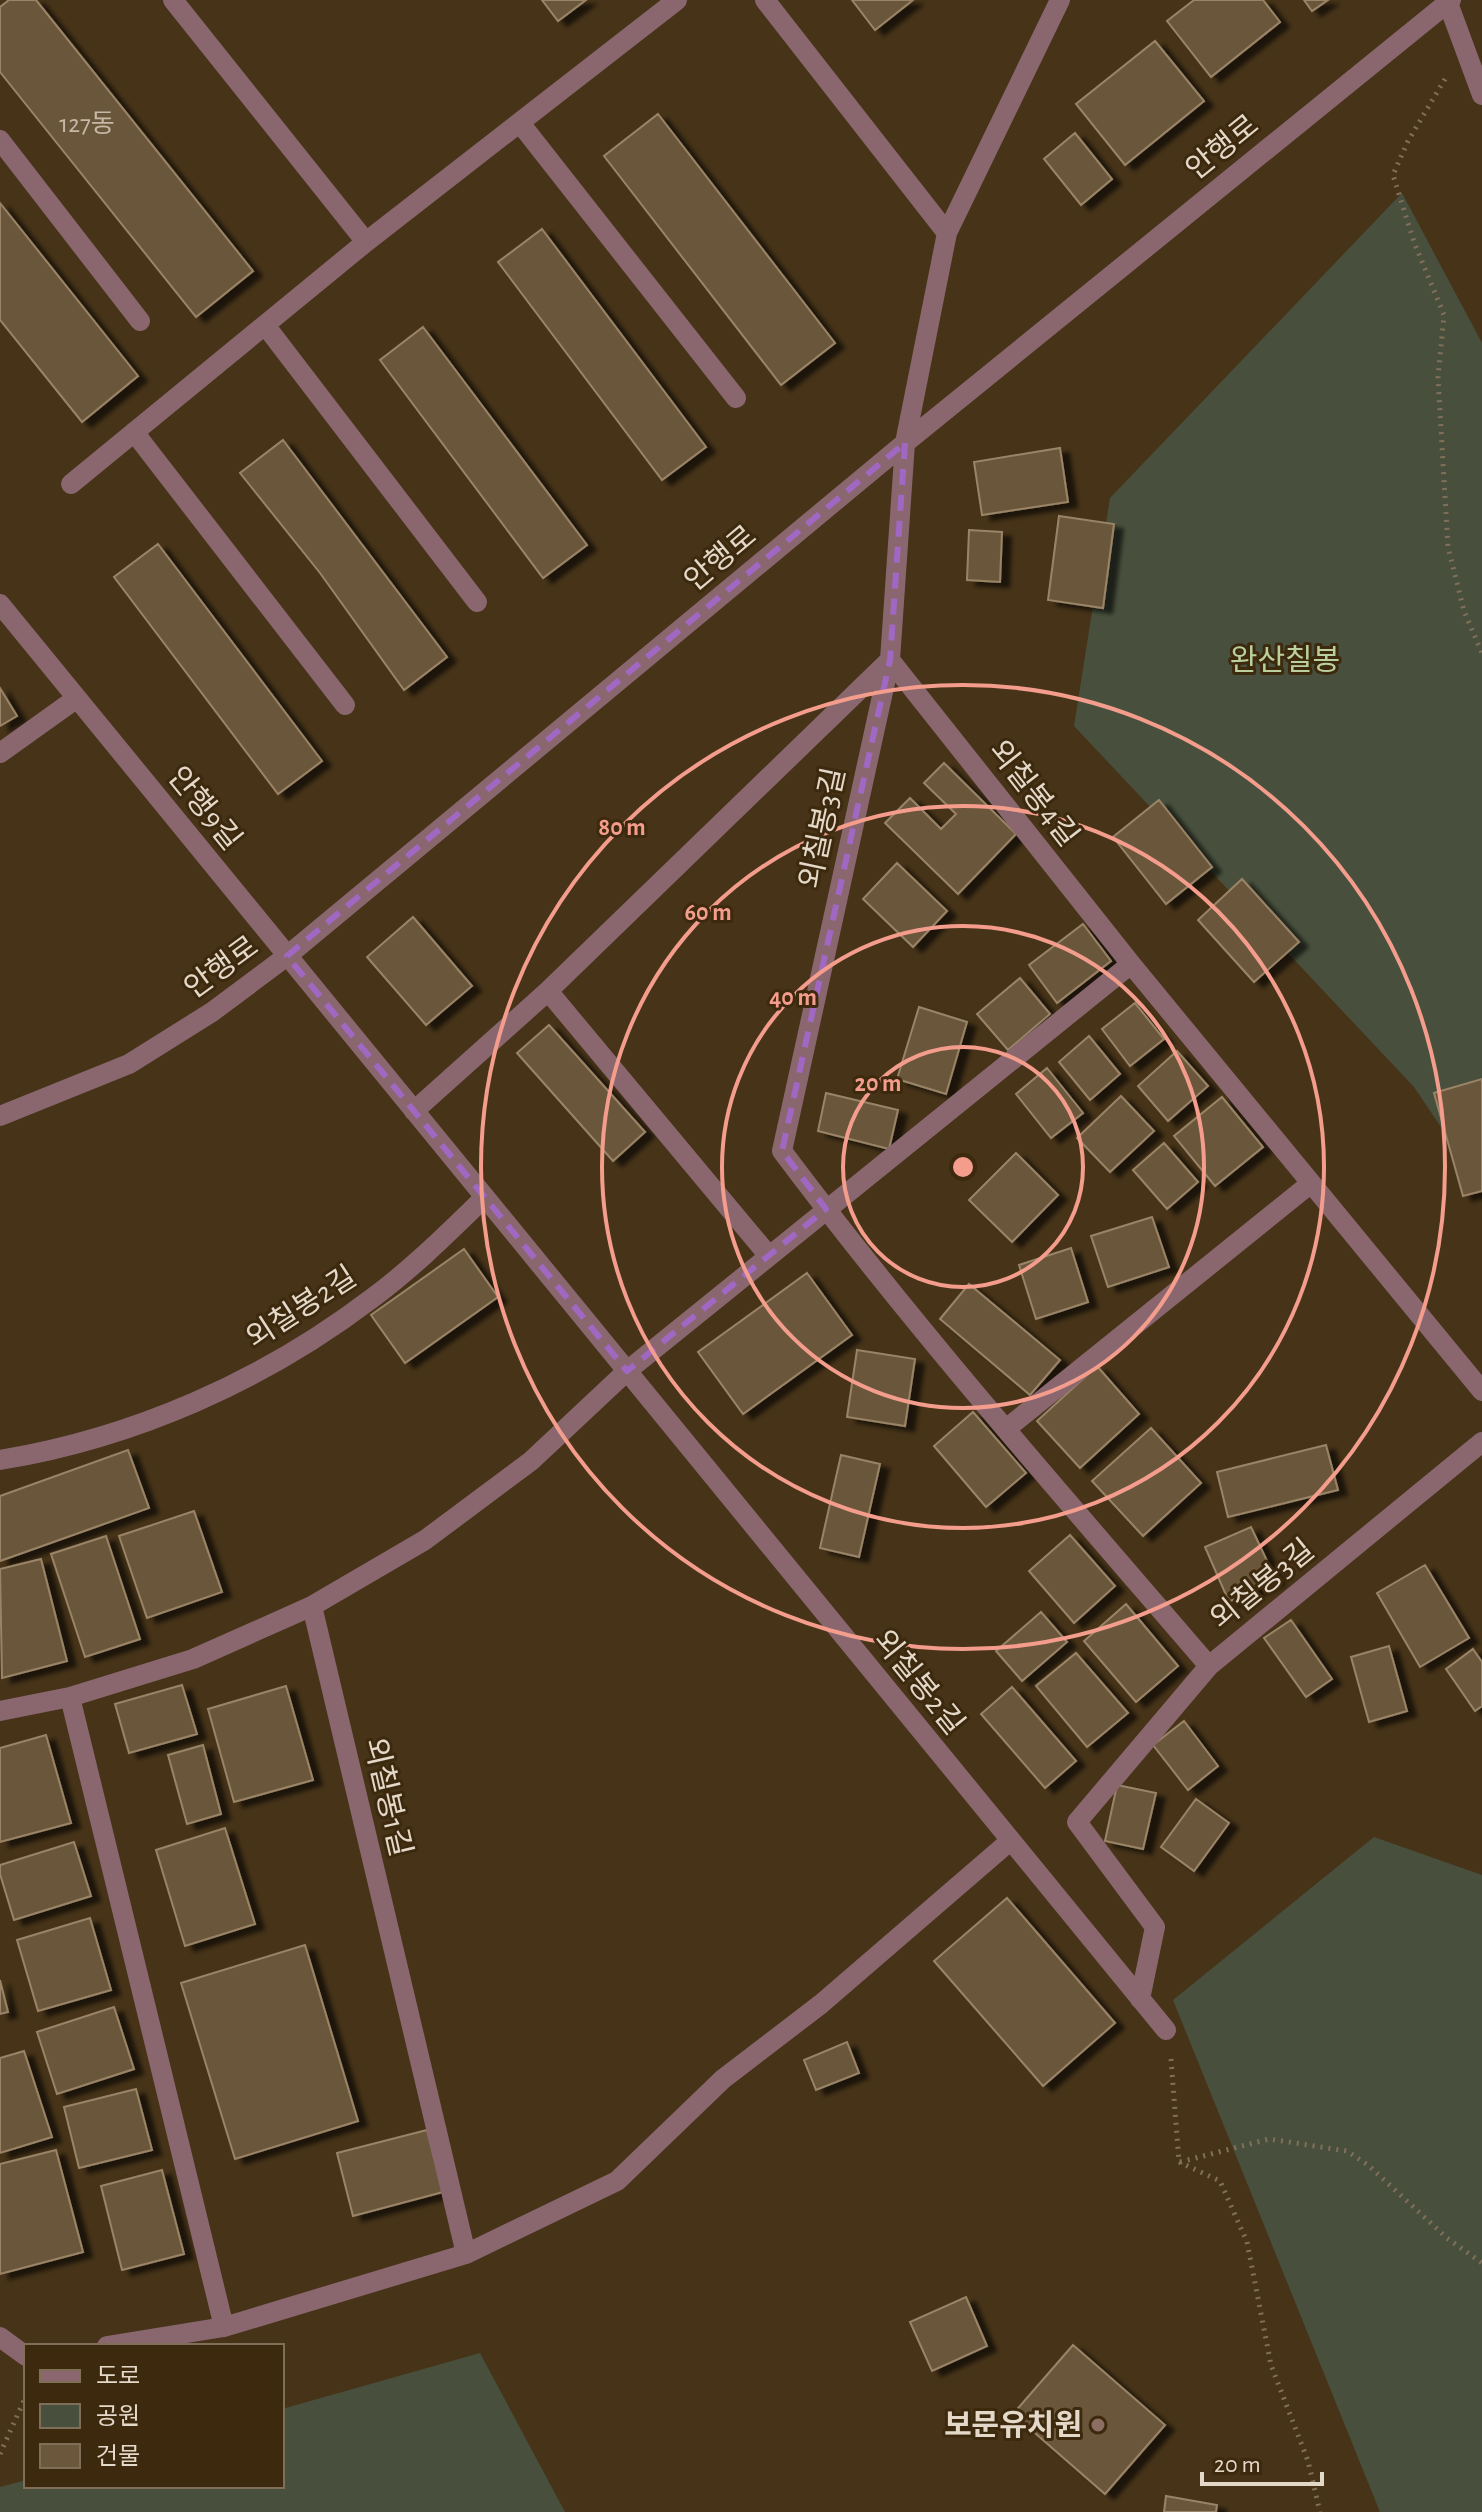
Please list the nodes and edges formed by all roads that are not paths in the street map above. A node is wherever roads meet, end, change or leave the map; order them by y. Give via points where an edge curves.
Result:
1 (173, 0) edge
2 (677, 0) edge
3 (765, 0) edge
4 (1060, 0) edge
5 (1449, 1) edge
6 (1482, 95) edge
7 (520, 123) junction
8 (0, 140) edge
9 (947, 233) junction
10 (366, 242) junction
11 (140, 321) dead end
12 (265, 325) junction
13 (736, 398) dead end
14 (134, 432) junction
15 (905, 443) junction
16 (71, 484) dead end
17 (477, 602) dead end
18 (0, 604) edge
19 (890, 660) junction
20 (77, 698) junction
21 (345, 705) dead end
22 (0, 753) edge
23 (287, 956) junction
24 (1131, 964) junction
25 (548, 991) junction
26 (414, 1111) junction
27 (0, 1116) edge
28 (1310, 1184) junction
29 (485, 1197) junction
30 (826, 1209) junction
31 (769, 1256) junction
32 (627, 1371) junction
33 (1482, 1391) edge
34 (1006, 1429) junction
35 (1482, 1442) edge
36 (0, 1460) edge
37 (312, 1606) junction
38 (1209, 1666) junction
39 (70, 1697) junction
40 (0, 1711) edge
41 (1010, 1841) junction
42 (1140, 1999) junction
43 (1166, 2030) road end
44 (466, 2254) junction
45 (224, 2327) junction
46 (0, 2337) edge
47 (119, 2344) edge
48 (24, 2355) edge

1 - 10 street
2 - 7 street
3 - 9 street
4 - 9 street, 외칠봉3길
5 - 6 street
5 - 15 street, 안행로
7 - 10 street
7 - 13 street
8 - 11 street
9 - 15 street, 외칠봉3길
10 - 12 street
12 - 14 street
12 - 17 street
14 - 16 street
14 - 21 street
15 - 19 street, 외칠봉3길
15 - 23 street, 안행로
18 - 20 street, 안행9길
19 - 24 street, 외칠봉4길
19 - 25 street
19 - 30 street, 외칠봉3길 via 782,1151
20 - 22 street
20 - 23 street, 안행9길
23 - 26 street, 외칠봉2길
23 - 27 street, 안행로 via 129,1064
24 - 28 street, 외칠봉4길
24 - 30 street
25 - 26 street
25 - 31 street
26 - 29 street, 외칠봉2길
28 - 33 street, 외칠봉4길
28 - 34 street
29 - 32 street, 외칠봉2길
29 - 36 street, 외칠봉2길 via 372,1299 243,1380 126,1428
30 - 31 street
30 - 34 street, 외칠봉3길
31 - 32 street
32 - 37 street via 531,1461 437,1532
32 - 41 street, 외칠봉2길
34 - 38 street, 외칠봉3길
35 - 38 street, 외칠봉3길
37 - 39 street via 193,1659
37 - 44 street, 외칠봉1길
38 - 42 street via 1077,1822 1155,1927
39 - 40 street
39 - 45 street
41 - 42 street, 외칠봉2길
41 - 44 street via 821,2004 723,2079 617,2181
42 - 43 street, 외칠봉2길
44 - 45 street
45 - 47 street
46 - 48 street

